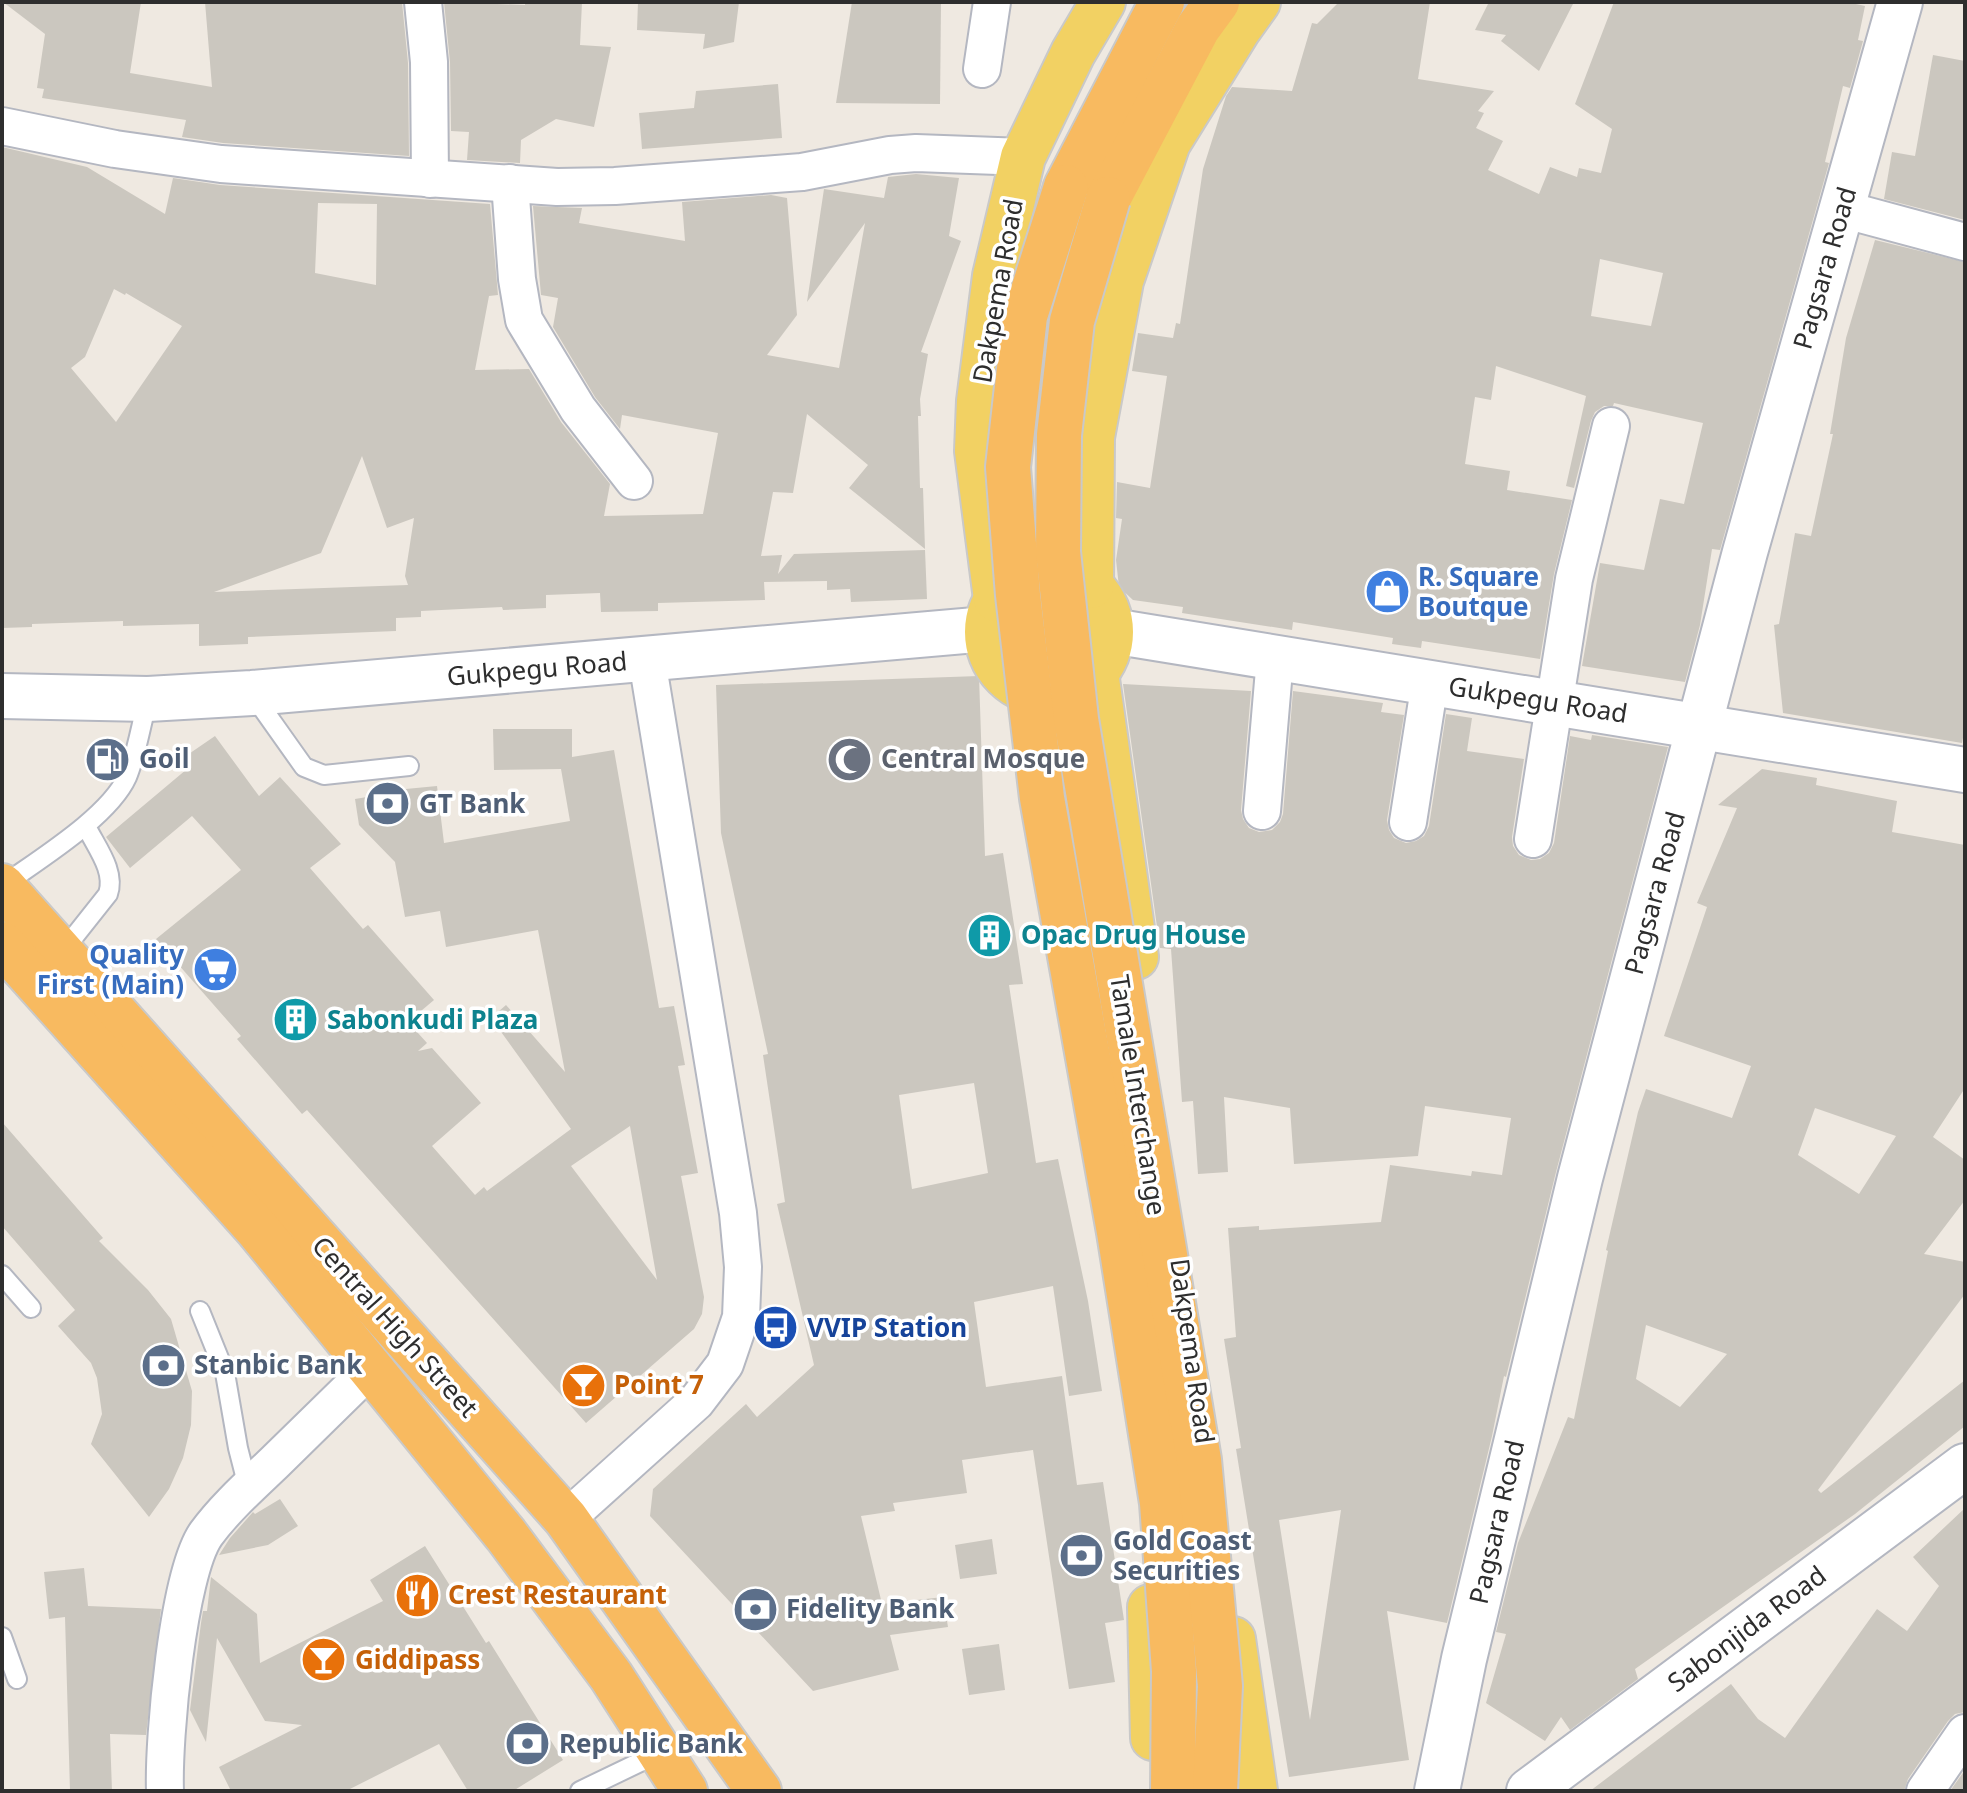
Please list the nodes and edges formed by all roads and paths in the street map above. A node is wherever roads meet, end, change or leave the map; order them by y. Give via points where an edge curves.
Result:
1 (423, 2) edge
2 (992, 2) edge
3 (1103, 2) edge
4 (1162, 2) edge
5 (1217, 2) edge
6 (1258, 2) edge
7 (1900, 2) edge
8 (982, 69) dead end
9 (2, 126) edge
10 (1023, 157) junction
11 (430, 179) junction
12 (510, 183) junction
13 (1842, 209) junction
14 (1965, 242) edge
15 (1611, 426) dead end
16 (634, 481) dead end
17 (1091, 586) junction
18 (992, 614) junction
19 (1112, 631) junction
20 (1275, 658) junction
21 (647, 660) junction
22 (1096, 672) junction
23 (1009, 680) junction
24 (1430, 682) junction
25 (252, 693) junction
26 (2, 696) edge
27 (148, 699) junction
28 (87, 700) junction
29 (1555, 702) junction
30 (2, 724) edge
31 (1700, 725) junction
32 (409, 766) dead end
33 (1965, 770) edge
34 (1262, 811) dead end
35 (1408, 822) dead end
36 (86, 826) junction
37 (1533, 839) dead end
38 (2, 886) edge
39 (62, 953) junction
40 (9, 958) edge
41 (2, 1275) edge
42 (31, 1308) dead end
43 (200, 1311) dead end
44 (370, 1369) junction
45 (1965, 1466) edge
46 (248, 1487) junction
47 (566, 1519) junction
48 (2, 1637) edge
49 (17, 1679) dead end
50 (1965, 1733) edge
51 (661, 1752) junction
52 (165, 1791) edge
53 (580, 1791) edge
54 (685, 1791) edge
55 (759, 1791) edge
56 (1154, 1791) edge
57 (1173, 1791) edge
58 (1215, 1791) edge
59 (1255, 1791) edge
60 (1437, 1791) edge
61 (1529, 1791) edge
62 (1925, 1791) edge

1 - 11 street
2 - 8 street
3 - 10 main road, Dakpema Road
4 - 57 highway, Tamale Interchange, bridge via 1066,187 1025,316 1008,467 1042,798 1162,1503 1174,1671
5 - 58 highway, Tamale Interchange, bridge via 1198,28 1108,199 1072,321 1059,435 1058,552 1076,719 1199,1460 1220,1686
6 - 17 main road via 1168,143 1121,281 1092,437
7 - 13 street, Pagsara Road
9 - 11 street via 221,164
10 - 12 street via 916,153 802,172 708,179 586,187
10 - 18 main road, Dakpema Road via 995,276 979,401 977,451
11 - 12 street
12 - 16 street via 524,320 578,409
13 - 14 street
13 - 31 street, Pagsara Road
15 - 29 street via 1574,579
17 - 18 main road via 1076,576 1041,570 1016,580
17 - 19 main road via 1109,614
18 - 21 street, Gukpegu Road
18 - 23 main road via 989,648
19 - 20 street, Gukpegu Road
19 - 22 main road via 1105,660
20 - 24 street, Gukpegu Road
20 - 34 street
21 - 25 street, Gukpegu Road
21 - 47 street via 738,1213 741,1317 725,1364 696,1402
22 - 23 main road via 1082,685 1045,694
22 - 59 main road, Dakpema Road
23 - 56 main road via 1148,1511
24 - 29 street, Gukpegu Road
24 - 35 street
25 - 27 street, Gukpegu Road
25 - 32 lane via 304,767 324,775
26 - 28 street, Gukpegu Road
27 - 28 street, Gukpegu Road
27 - 36 lane via 126,778
28 - 30 street, Gukpegu Road
29 - 31 street, Gukpegu Road
29 - 37 street
31 - 33 street, Gukpegu Road
31 - 60 street, Pagsara Road via 1576,1194
36 - 38 lane
36 - 39 lane via 112,883
38 - 39 highway, Central High Street
39 - 47 highway, Central High Street
40 - 44 highway, Central High Street via 258,1230
41 - 42 lane
43 - 46 lane via 225,1373
44 - 46 street
44 - 51 highway, Central High Street via 506,1535
45 - 61 street, Sabonjida Road
46 - 52 street via 205,1535 191,1570 166,1727
47 - 55 highway, Central High Street
48 - 49 lane
50 - 62 street
51 - 53 lane
51 - 54 highway, Central High Street

